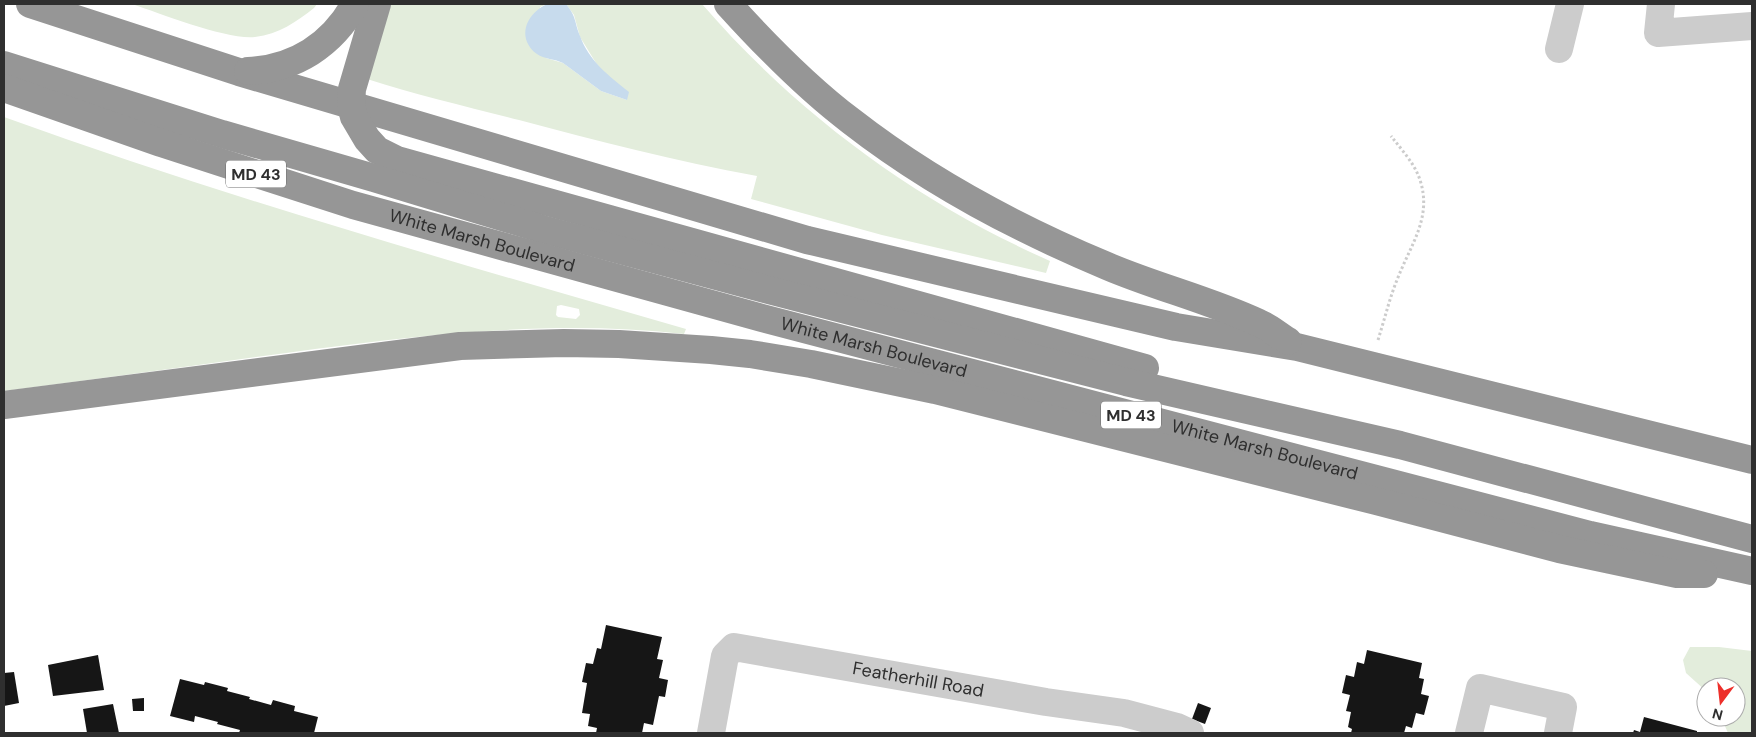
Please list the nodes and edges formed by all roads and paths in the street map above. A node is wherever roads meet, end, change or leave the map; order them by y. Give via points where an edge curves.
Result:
1 (30, 4) edge
2 (355, 4) edge
3 (377, 4) edge
4 (728, 4) edge
5 (1570, 4) edge
6 (1661, 4) edge
7 (1752, 26) edge
8 (1559, 49) dead end
9 (4, 65) edge
10 (239, 72) junction
11 (4, 88) edge
12 (351, 105) junction
13 (1391, 136) dead end
14 (1297, 347) junction
15 (1371, 366) junction
16 (4, 405) edge
17 (1400, 445) junction
18 (1752, 460) edge
19 (1752, 539) edge
20 (1752, 572) edge
21 (711, 733) edge
22 (1190, 733) edge
23 (1469, 733) edge
24 (1558, 733) edge

1 - 10 highway
2 - 10 highway via 344,22 319,48 280,66
3 - 12 highway via 352,89
4 - 14 highway via 764,43 828,102 932,178 1072,251 1143,281 1260,323
5 - 8 street
6 - 7 street via 1658,33
9 - 17 highway via 222,134 589,242 1116,380
10 - 12 highway
11 - 20 highway, White Marsh Boulevard / MD 43 via 160,143 353,205 762,318 1590,535
12 - 14 highway via 807,240 1176,327
12 - 17 highway via 367,140 377,150 397,160 1256,399
13 - 15 path via 1420,180 1424,207 1422,225 1392,295
14 - 15 highway
15 - 18 highway
16 - 20 highway via 460,346 564,343 711,350 811,364 935,390 1598,558 1677,574
17 - 19 highway
21 - 22 street, Featherhill Road via 725,656 734,647 1124,713
23 - 24 street via 1480,688 1564,707

